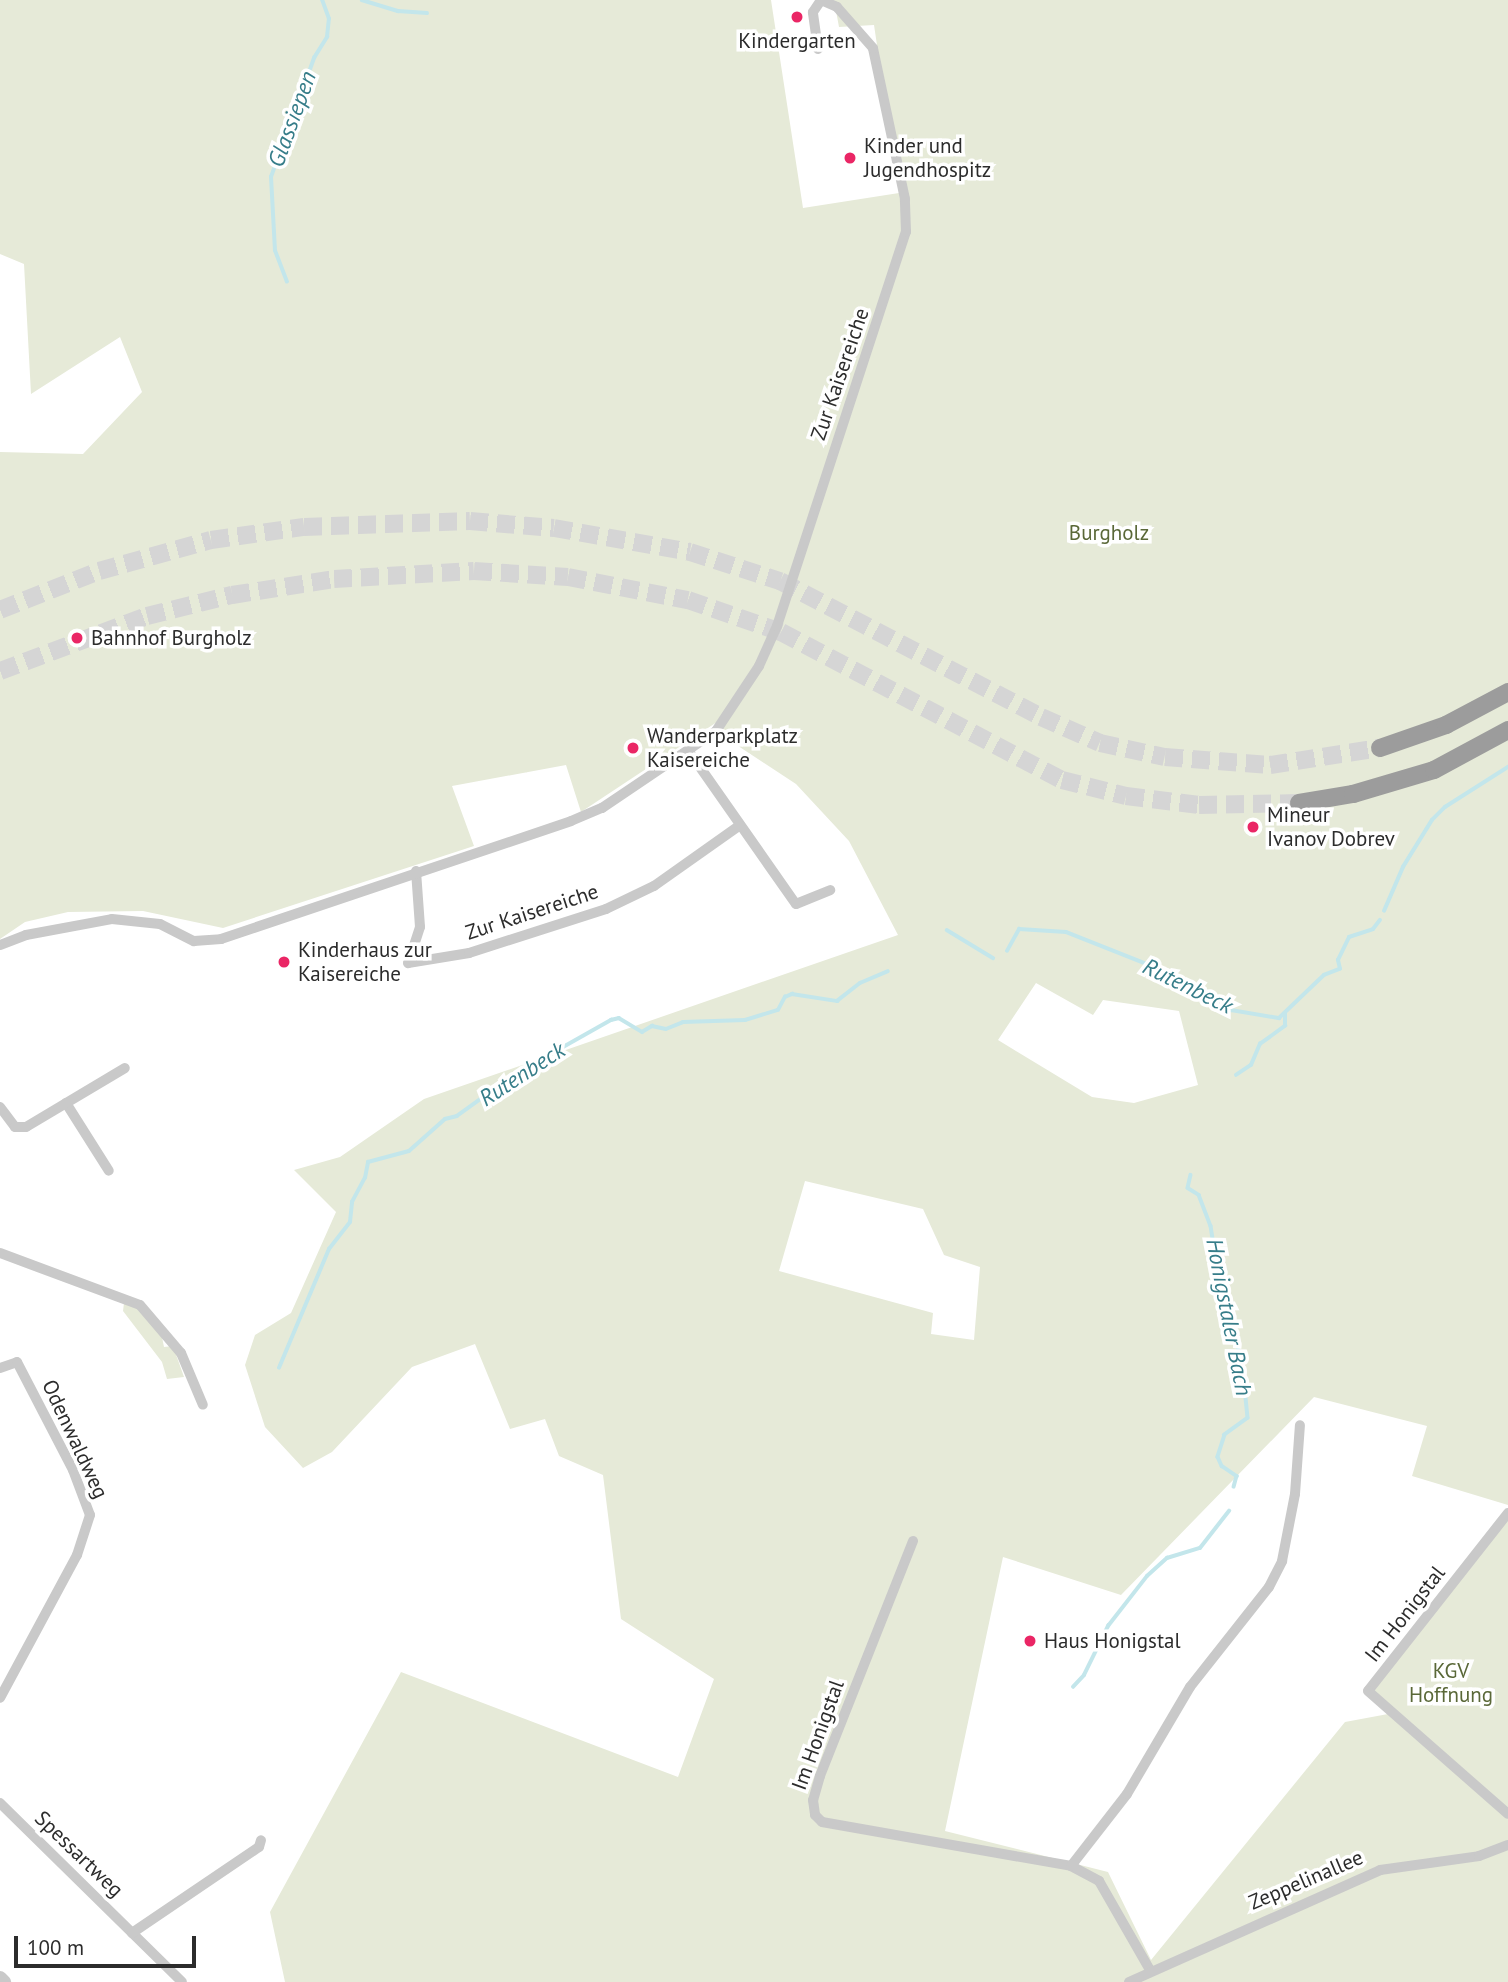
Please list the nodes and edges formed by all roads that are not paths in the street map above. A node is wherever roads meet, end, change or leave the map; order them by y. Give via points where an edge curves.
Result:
1 (821, 0) edge
2 (818, 49) dead end
3 (1508, 692) edge
4 (1508, 730) edge
5 (1380, 748) tunnel mouth
6 (688, 750) junction
7 (1299, 803) tunnel mouth
8 (740, 825) junction
9 (416, 871) junction
10 (830, 890) dead end
11 (0, 945) edge
12 (125, 1068) dead end
13 (66, 1103) junction
14 (0, 1107) edge
15 (108, 1171) dead end
16 (0, 1253) edge
17 (0, 1367) edge
18 (203, 1405) dead end
19 (1300, 1425) dead end
20 (1508, 1513) edge
21 (914, 1541) dead end
22 (0, 1698) edge
23 (0, 1803) edge
24 (1508, 1814) edge
25 (261, 1840) dead end
26 (1508, 1844) edge
27 (1071, 1866) junction
28 (132, 1933) junction
29 (1150, 1970) junction
30 (0, 1978) edge
31 (4, 1982) edge
32 (182, 1982) edge
33 (1129, 1982) edge

1 - 2 street, Zur Kaisereiche via 813,12
1 - 6 street, Zur Kaisereiche via 837,7 873,48 905,198 906,232 777,626 760,666 716,731
3 - 5 highway via 1446,724
4 - 7 highway via 1423,774
6 - 8 street
6 - 9 street, Zur Kaisereiche via 592,812
8 - 9 street, Zur Kaisereiche via 654,886 606,909 469,953 408,963 420,927
8 - 10 street via 796,904
9 - 11 street, Zur Kaisereiche via 221,939 194,941 160,924 112,919 39,932
12 - 13 street
13 - 14 street via 20,1128
13 - 15 street
16 - 18 street via 140,1305 181,1353
17 - 22 street, Odenwaldweg via 17,1362 73,1470 90,1515 77,1555
19 - 27 street via 1293,1507 1282,1561 1269,1587 1190,1687 1127,1794
20 - 24 street, Im Honigstal via 1368,1692
21 - 27 street, Im Honigstal via 820,1776 813,1800 816,1815 822,1822
23 - 28 street, Spessartweg
25 - 28 street via 259,1847
26 - 29 street, Zeppelinallee via 1479,1856 1380,1870
27 - 29 street, Im Honigstal via 1099,1881
28 - 32 street, Spessartweg
29 - 33 street, Zeppelinallee
30 - 31 street

